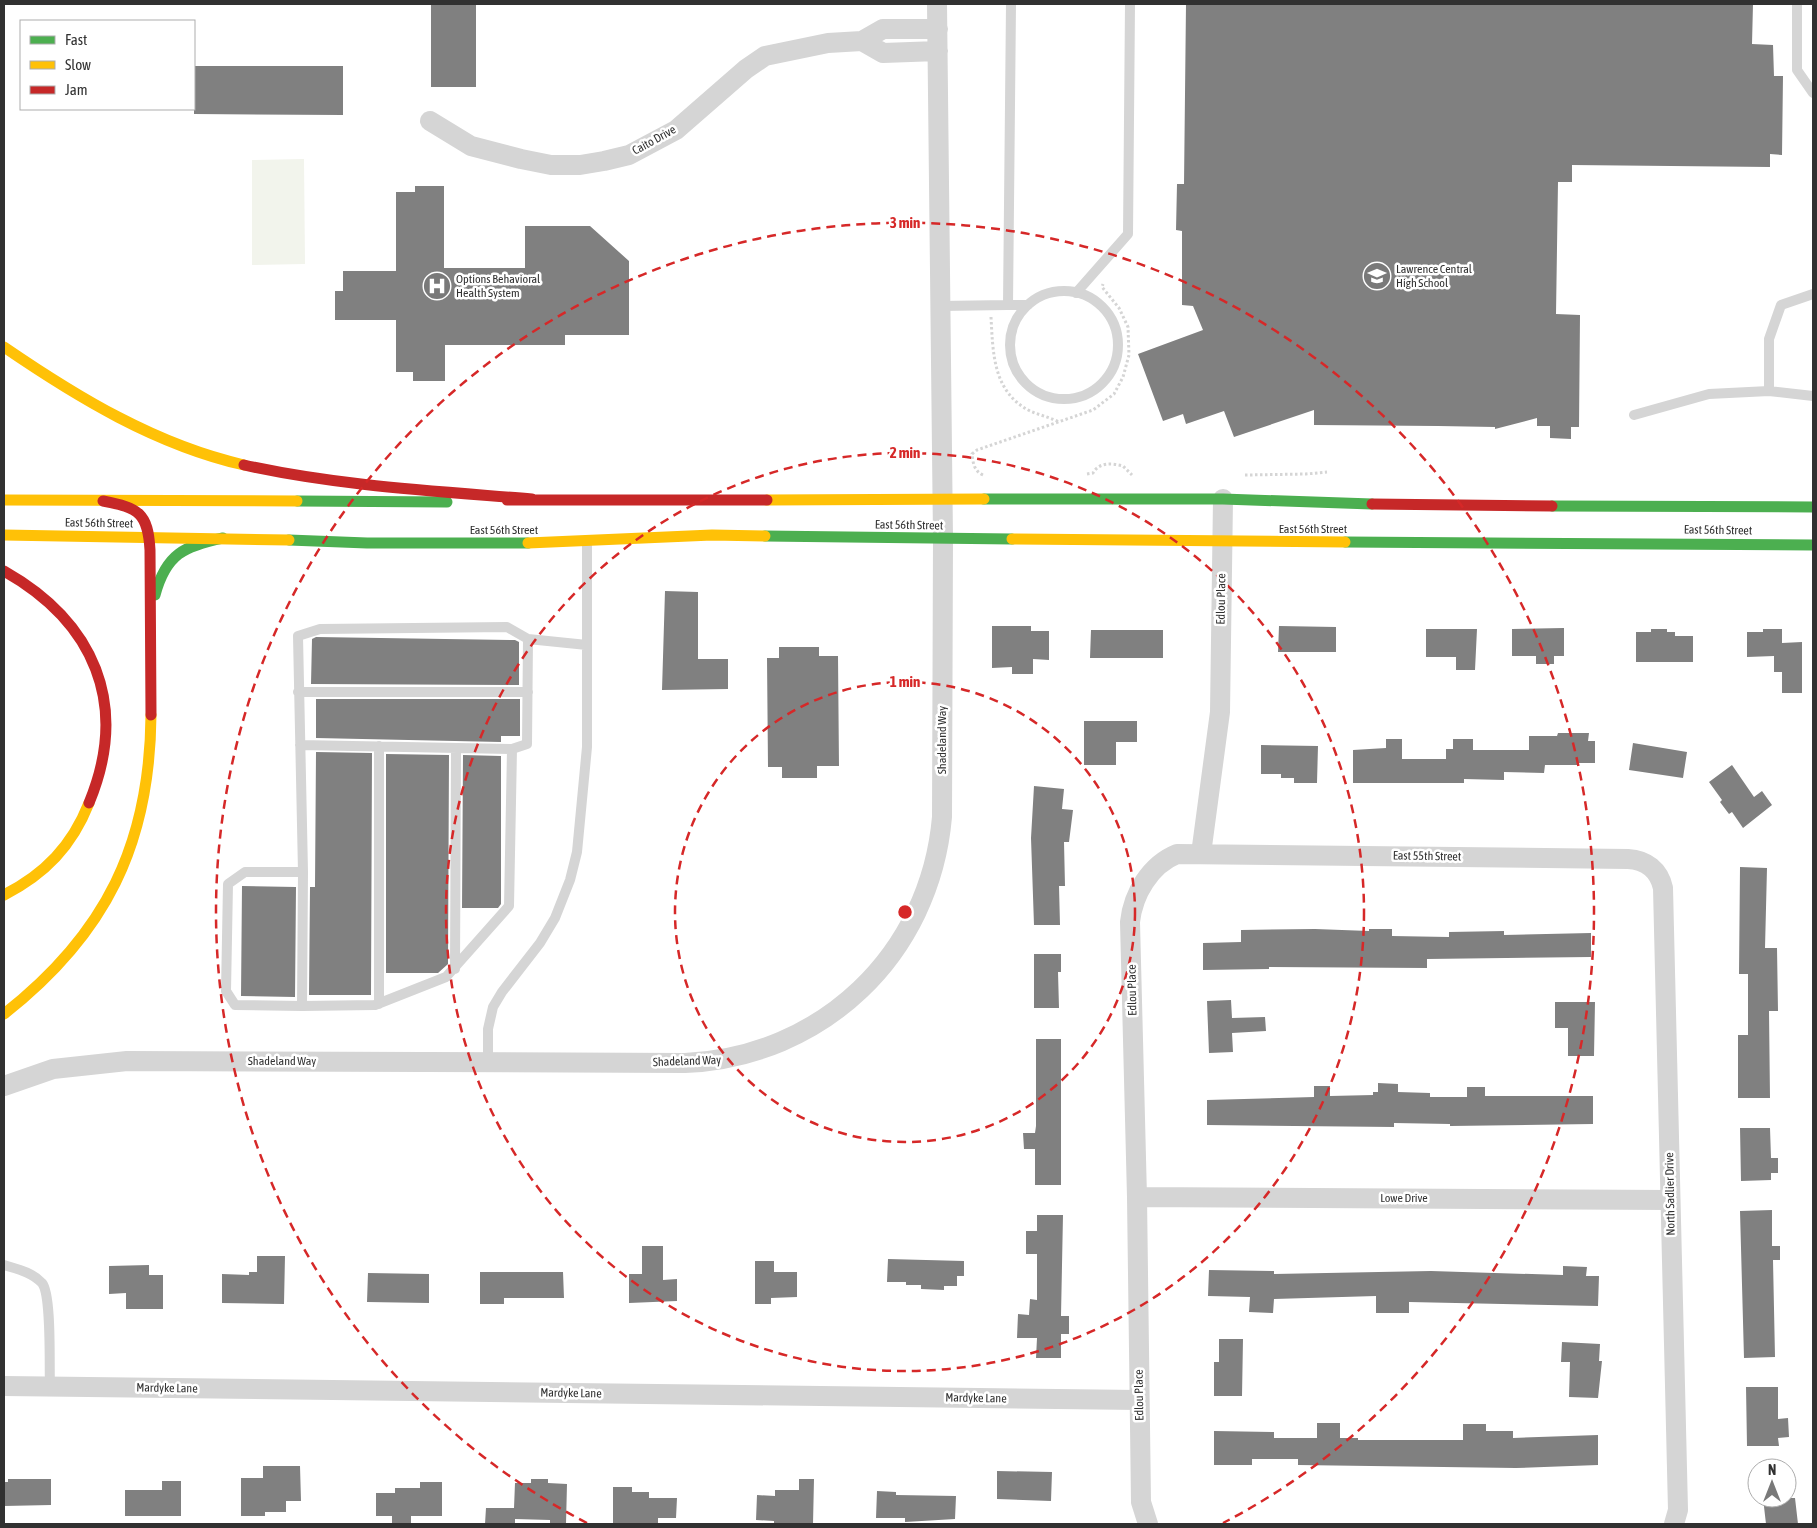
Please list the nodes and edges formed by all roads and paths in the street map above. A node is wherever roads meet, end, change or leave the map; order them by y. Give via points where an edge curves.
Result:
1 (937, 4) edge
2 (1011, 4) edge
3 (1130, 4) edge
4 (1797, 4) edge
5 (938, 28) junction
6 (862, 41) junction
7 (938, 52) junction
8 (1813, 93) edge
9 (430, 121) dead end
10 (1106, 276) dead end
11 (1076, 293) junction
12 (1813, 294) edge
13 (1008, 305) junction
14 (1028, 305) junction
15 (940, 306) junction
16 (992, 334) dead end
17 (4, 347) edge
18 (1769, 391) junction
19 (1813, 396) edge
20 (1634, 416) dead end
21 (1059, 422) junction
22 (1327, 472) dead end
23 (1080, 475) dead end
24 (1137, 475) dead end
25 (1238, 475) dead end
26 (985, 476) dead end
27 (532, 499) junction
28 (1223, 499) junction
29 (4, 500) edge
30 (103, 501) junction
31 (1813, 507) edge
32 (942, 509) junction
33 (4, 535) edge
34 (150, 537) junction
35 (223, 538) junction
36 (943, 539) junction
37 (587, 542) junction
38 (1222, 542) junction
39 (1813, 545) edge
40 (4, 571) edge
41 (149, 623) junction
42 (528, 639) junction
43 (587, 645) junction
44 (298, 692) junction
45 (528, 692) junction
46 (300, 745) junction
47 (379, 746) junction
48 (456, 748) junction
49 (512, 749) junction
50 (1201, 854) junction
51 (1651, 866) joint
52 (303, 872) junction
53 (4, 895) edge
54 (454, 969) junction
55 (379, 1004) junction
56 (302, 1006) junction
57 (4, 1014) edge
58 (488, 1062) junction
59 (4, 1086) edge
60 (1137, 1197) junction
61 (1670, 1200) junction
62 (4, 1266) edge
63 (4, 1386) edge
64 (50, 1386) junction
65 (1139, 1400) junction
66 (1148, 1524) edge
67 (1674, 1524) edge

1 - 5 street
2 - 13 lane
3 - 11 lane via 1128,234
4 - 8 lane via 1797,70
5 - 6 street, Caito Drive via 883,29
5 - 7 street
6 - 7 street via 883,53
6 - 9 street, Caito Drive via 828,42 765,56 676,130 630,155 604,161 551,165 521,159 471,146
7 - 15 street
10 - 21 path via 1102,287 1119,308 1128,327 1129,355 1122,377 1114,394 1093,410
11 - 14 lane via 1058,292 1042,296
11 - 14 lane via 1093,300 1107,312 1116,328 1119,346 1115,364 1106,380 1092,392 1076,398 1057,399 1040,394 1025,383 1015,368 1010,351 1011,334
12 - 18 lane via 1781,304 1769,339
13 - 14 lane
13 - 15 lane
15 - 32 street
16 - 21 path via 995,369 1010,397 1031,411
17 - 27 main road via 45,376 120,419 196,451 229,461 327,480
18 - 19 lane
18 - 20 lane via 1709,394
21 - 26 path via 977,450 972,454 973,463
22 - 25 path
23 - 24 path via 1092,473 1103,464 1123,466 1128,473
27 - 30 main road, East 56th Street via 410,503
27 - 32 main road, East 56th Street
28 - 31 main road, East 56th Street via 1410,505
28 - 32 main road, East 56th Street
28 - 38 street, Edlou Place
29 - 30 main road, East 56th Street
30 - 34 main road via 125,505 138,513 148,526
32 - 36 street, Shadeland Way
33 - 34 main road, East 56th Street
34 - 35 main road, East 56th Street
34 - 41 main road
35 - 37 main road, East 56th Street via 367,543
35 - 41 main road via 198,543 180,551 168,562 159,575
36 - 37 main road, East 56th Street via 712,535
36 - 38 main road, East 56th Street
36 - 58 street, Shadeland Way via 940,836 927,887 912,920 872,978 817,1024 770,1048 730,1059 685,1063
37 - 43 lane
38 - 39 main road, East 56th Street
38 - 50 street, Edlou Place via 1220,712
40 - 53 main road via 55,607 83,643 95,663 106,711 106,743 101,773 77,830 41,873
41 - 57 main road via 151,698 147,781 137,826 124,863 110,896 72,951 49,978
42 - 43 lane
42 - 44 lane via 507,627 320,629 298,636
42 - 45 lane
43 - 58 lane via 587,747 577,852 555,918 493,1007 488,1029
44 - 45 lane
44 - 46 lane
45 - 49 lane via 527,744
46 - 47 lane
46 - 52 lane
47 - 48 lane
47 - 55 lane
48 - 49 lane
48 - 54 lane
49 - 54 lane via 509,906
50 - 51 street, East 55th Street via 1628,858
50 - 60 street, Edlou Place via 1177,854 1154,869 1139,891 1130,918
51 - 61 street, North Sadlier Drive via 1664,888
52 - 56 lane
52 - 56 lane via 245,872 228,884 226,992 235,1004
54 - 55 lane via 446,978
55 - 56 lane
58 - 59 street, Shadeland Way via 127,1061 53,1069
60 - 61 street, Lowe Drive
60 - 65 street, Edlou Place
61 - 67 street, North Sadlier Drive via 1678,1510
62 - 64 lane via 28,1272 43,1284 48,1306
63 - 64 street, Mardyke Lane
64 - 65 street, Mardyke Lane
65 - 66 street, Edlou Place via 1141,1502

